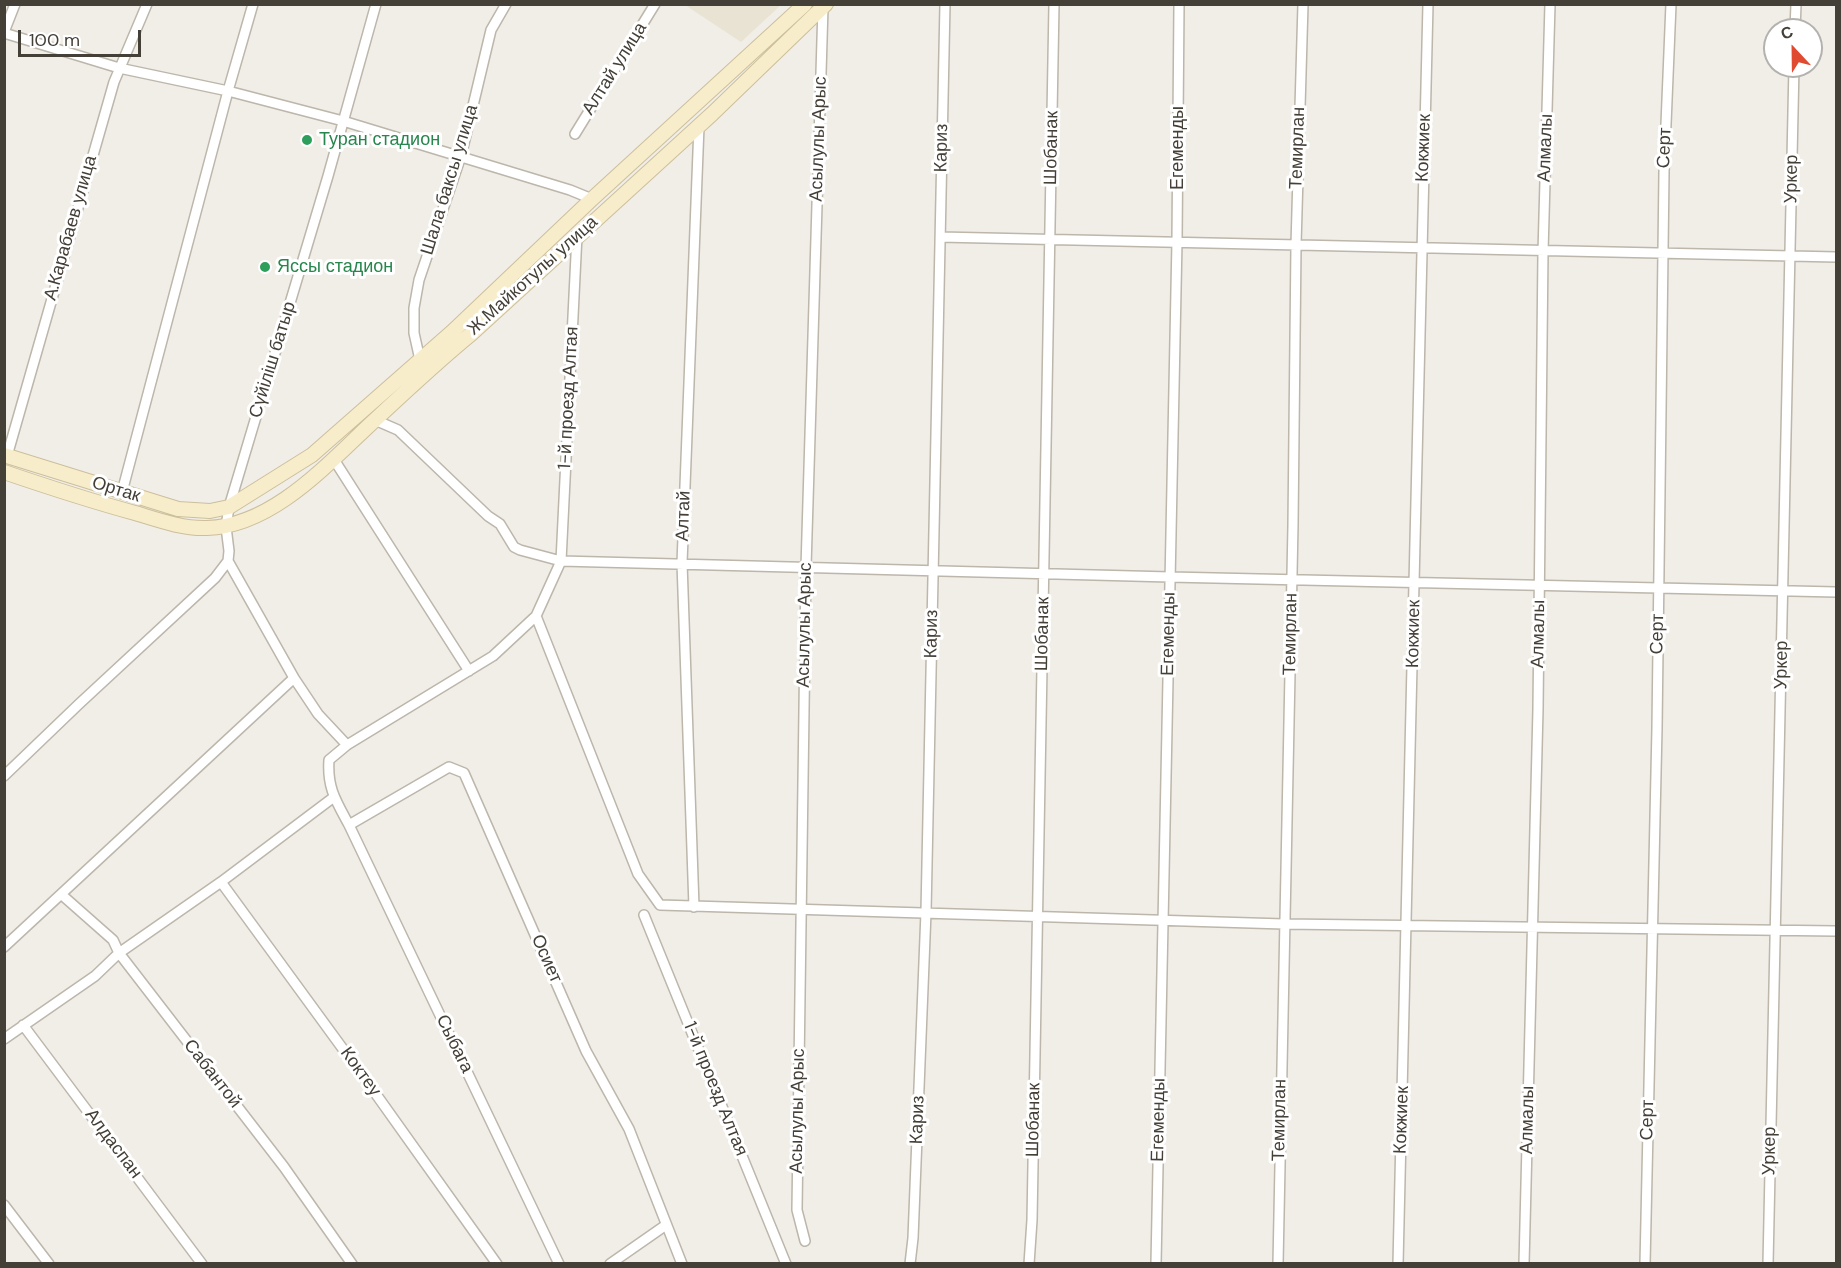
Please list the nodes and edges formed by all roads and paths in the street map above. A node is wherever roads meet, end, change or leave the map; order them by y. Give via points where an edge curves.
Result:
1 (15, 4) edge
2 (147, 4) edge
3 (253, 4) edge
4 (376, 4) edge
5 (506, 4) edge
6 (655, 4) edge
7 (805, 4) edge
8 (945, 4) edge
9 (1054, 4) edge
10 (1179, 4) edge
11 (1303, 4) edge
12 (1428, 4) edge
13 (1550, 4) edge
14 (1671, 4) edge
15 (825, 6) edge
16 (4, 33) edge
17 (119, 68) junction
18 (1794, 78) edge
19 (228, 91) junction
20 (343, 121) junction
21 (699, 126) junction
22 (575, 134) dead end
23 (461, 156) junction
24 (592, 199) junction
25 (577, 235) junction
26 (940, 237) junction
27 (1050, 239) junction
28 (1177, 241) junction
29 (1296, 245) junction
30 (1421, 249) junction
31 (1543, 252) junction
32 (1663, 254) junction
33 (1790, 257) junction
34 (1836, 257) edge
35 (512, 275) junction
36 (522, 286) junction
37 (420, 360) junction
38 (375, 420) junction
39 (6, 455) edge
40 (333, 459) junction
41 (4, 472) edge
42 (122, 492) junction
43 (229, 507) junction
44 (226, 527) junction
45 (228, 561) junction
46 (561, 561) junction
47 (682, 563) junction
48 (806, 567) junction
49 (933, 570) junction
50 (1044, 573) junction
51 (1170, 577) junction
52 (1292, 579) junction
53 (1415, 582) junction
54 (1539, 585) junction
55 (1659, 588) junction
56 (1783, 590) junction
57 (1836, 591) edge
58 (536, 616) junction
59 (469, 671) junction
60 (294, 678) junction
61 (347, 745) junction
62 (4, 776) edge
63 (334, 797) junction
64 (349, 825) junction
65 (221, 882) junction
66 (62, 895) junction
67 (694, 907) junction
68 (801, 910) junction
69 (926, 912) junction
70 (644, 915) dead end
71 (1038, 916) junction
72 (1163, 920) junction
73 (1284, 924) junction
74 (1408, 926) junction
75 (1532, 927) junction
76 (1652, 929) junction
77 (1776, 930) junction
78 (1836, 931) edge
79 (4, 947) edge
80 (119, 953) junction
81 (23, 1024) junction
82 (4, 1039) edge
83 (4, 1205) edge
84 (666, 1225) junction
85 (805, 1241) dead end
86 (49, 1263) edge
87 (202, 1263) edge
88 (352, 1263) edge
89 (496, 1263) edge
90 (560, 1263) edge
91 (610, 1263) edge
92 (682, 1263) edge
93 (786, 1263) edge
94 (910, 1263) edge
95 (1029, 1263) edge
96 (1156, 1263) edge
97 (1278, 1263) edge
98 (1398, 1263) edge
99 (1524, 1263) edge
100 (1645, 1263) edge
101 (1768, 1263) edge

1 - 16 street
2 - 17 street, А.Карабаев улица
3 - 19 street
4 - 20 street, Сүйіліш батыр
5 - 23 street, Шала баксы улица via 491,30
6 - 22 street, Алтай улица
7 - 24 street, Ж.Майкотулы улица
8 - 26 street, Кариз
9 - 27 street, Шобанак
10 - 28 street, Егеменды
11 - 29 street, Темирлан
12 - 30 street, Кокжиек
13 - 31 street, Алмалы
14 - 32 street, Серт
15 - 21 street, Ж.Майкотулы улица
15 - 48 street, Асылулы Арыс
16 - 17 street
17 - 19 street
17 - 39 street, А.Карабаев улица
18 - 33 street, Уркер
19 - 20 street
19 - 42 street
20 - 23 street
20 - 43 street, Сүйіліш батыр
21 - 25 street, Ж.Майкотулы улица
21 - 47 street, Алтай
23 - 24 street
23 - 37 street, Шала баксы улица via 419,280 414,333
24 - 35 street, Ж.Майкотулы улица
25 - 36 street, Ж.Майкотулы улица
25 - 46 street, 1-й проезд Алтая
26 - 27 street
26 - 49 street, Кариз
27 - 28 street
27 - 50 street, Шобанак
28 - 29 street
28 - 51 street, Егеменды
29 - 30 street
29 - 52 street, Темирлан
30 - 31 street
30 - 53 street, Кокжиек
31 - 32 street
31 - 54 street, Алмалы
32 - 33 street
32 - 55 street, Серт
33 - 34 street
33 - 56 street, Уркер
35 - 36 street
35 - 37 street, Ж.Майкотулы улица
36 - 38 street, Ж.Майкотулы улица
37 - 43 street, Ж.Майкотулы улица via 312,455
38 - 40 street, Ж.Майкотулы улица
38 - 46 street via 398,430 500,524 514,547
39 - 42 street, Ортак
40 - 44 street, Ж.Майкотулы улица via 279,504
40 - 59 street
41 - 44 street, Ортак via 176,525
42 - 43 street, Ортак via 178,509 210,512
43 - 44 street, Сүйіліш батыр
44 - 45 street, Сүйіліш батыр
45 - 60 street
45 - 62 street via 215,578
46 - 47 street
46 - 58 street
47 - 48 street
47 - 67 street, Алтай
48 - 49 street
48 - 68 street, Асылулы Арыс
49 - 50 street
49 - 69 street, Кариз
50 - 51 street
50 - 71 street, Шобанак
51 - 52 street
51 - 72 street, Егеменды
52 - 53 street
52 - 73 street, Темирлан
53 - 54 street
53 - 74 street, Кокжиек
54 - 55 street
54 - 75 street, Алмалы
55 - 56 street
55 - 76 street, Серт
56 - 57 street
56 - 77 street, Уркер
58 - 59 street via 493,656
58 - 67 street via 638,874 660,905
59 - 61 street
60 - 61 street via 318,714
60 - 66 street
61 - 63 street, Сыбага via 329,760 328,777
63 - 64 street, Сыбага
63 - 65 street
64 - 84 street, Осиет via 449,767 464,773 586,1051 629,1129
64 - 90 street, Сыбага
65 - 80 street
65 - 89 street, Коктеу
66 - 79 street
66 - 80 street, Сабантой via 112,940
67 - 68 street
68 - 69 street
68 - 85 street, Асылулы Арыс via 797,1210
69 - 71 street
69 - 94 street, Кариз
70 - 93 street, 1-й проезд Алтая
71 - 72 street
71 - 95 street, Шобанак
72 - 73 street
72 - 96 street, Егеменды
73 - 74 street
73 - 97 street, Темирлан
74 - 75 street
74 - 98 street, Кокжиек
75 - 76 street
75 - 99 street, Алмалы
76 - 77 street
76 - 100 street, Серт
77 - 78 street
77 - 101 street, Уркер
80 - 81 street via 95,976
80 - 88 street, Сабантой via 284,1167
81 - 82 street
81 - 87 street, Алдаспан
83 - 86 street
84 - 91 street
84 - 92 street, Осиет

